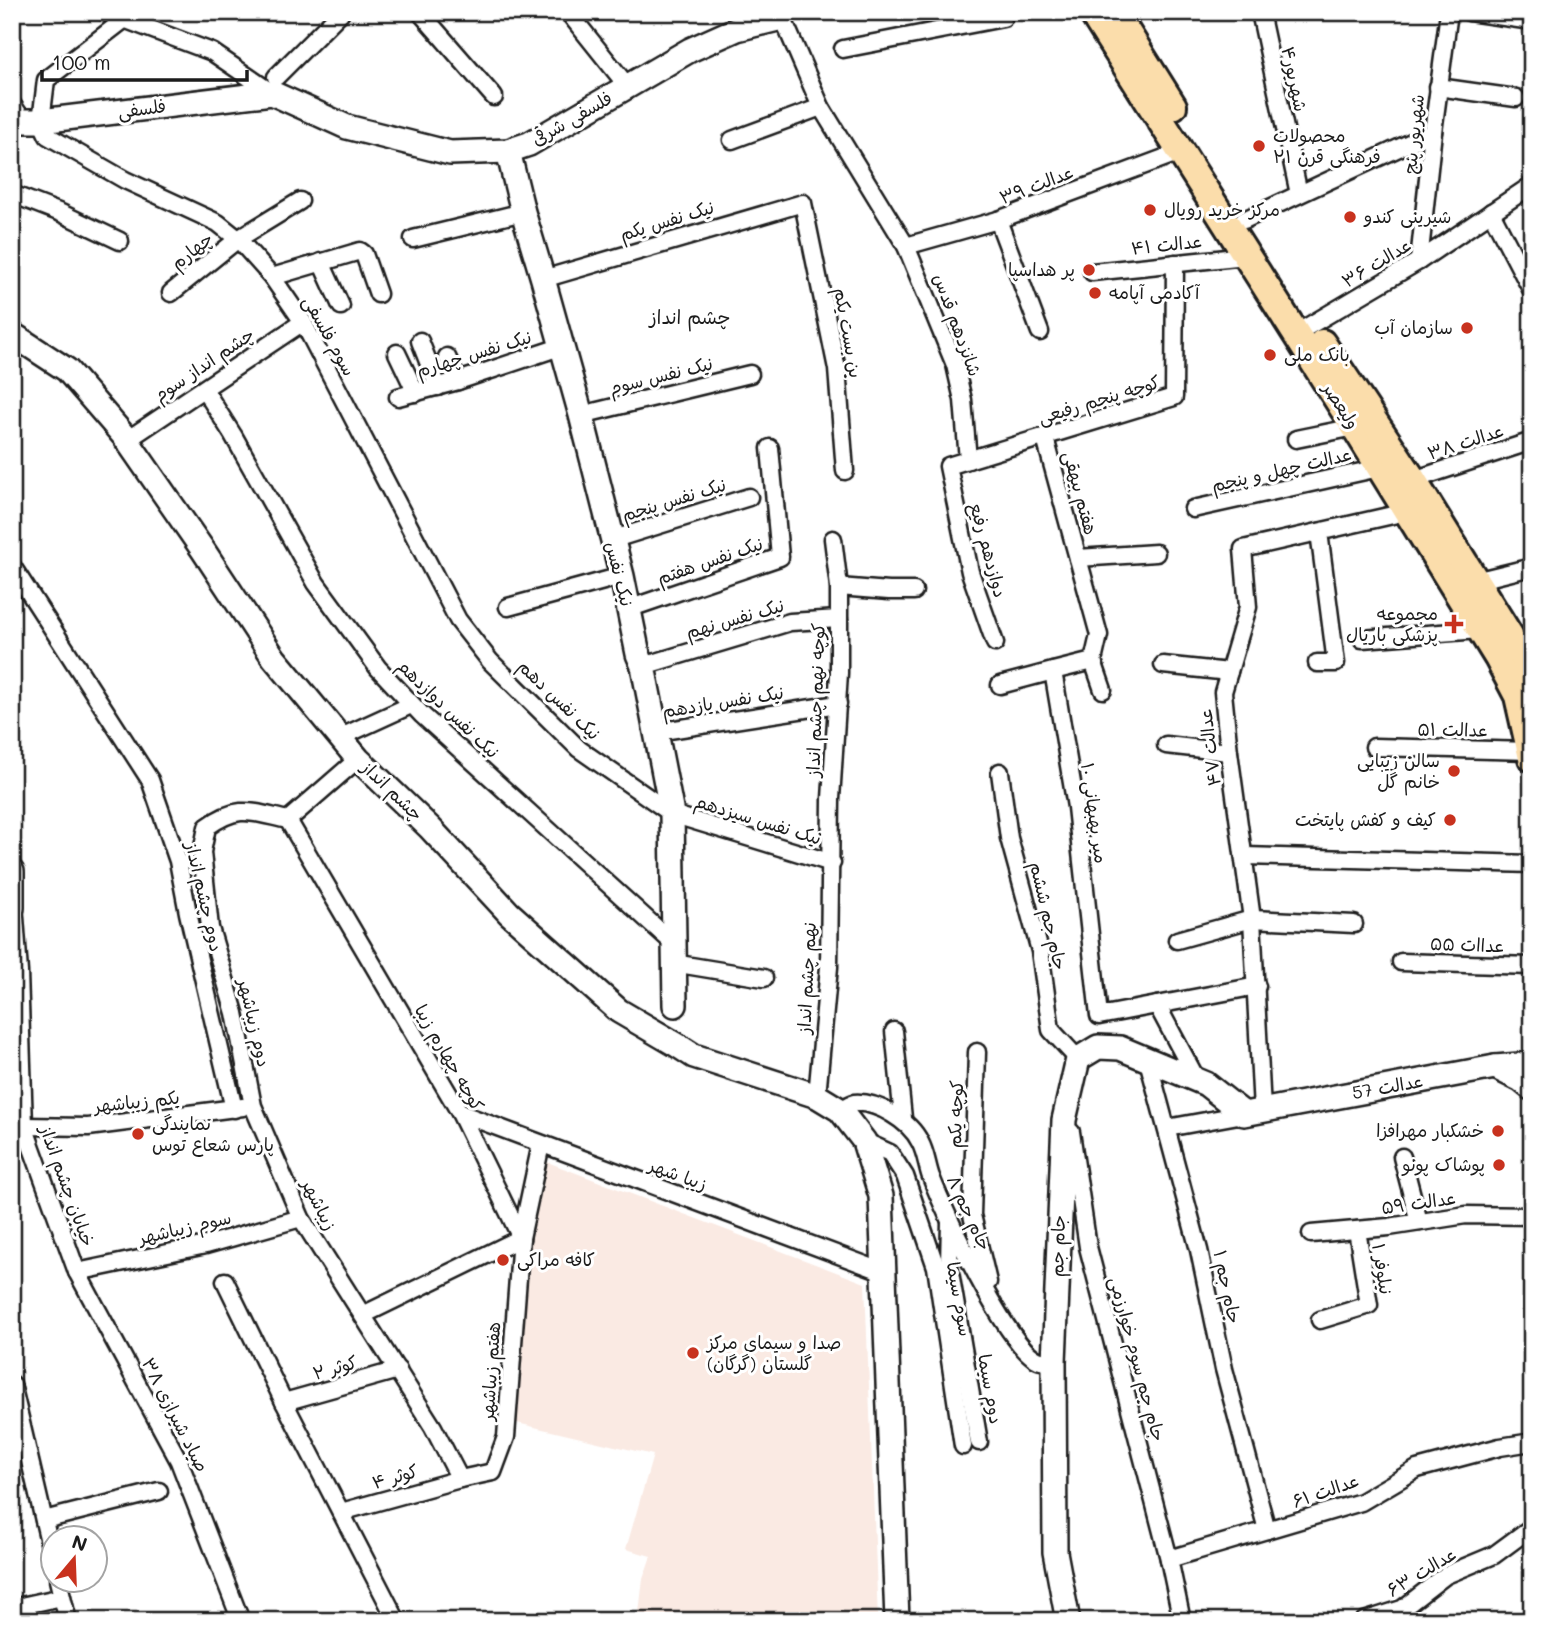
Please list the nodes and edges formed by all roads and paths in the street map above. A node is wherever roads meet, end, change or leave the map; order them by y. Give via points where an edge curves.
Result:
1 (105, 12) edge
2 (341, 12) edge
3 (420, 12) edge
4 (568, 12) edge
5 (1004, 12) edge
6 (1092, 12) edge
7 (1114, 12) edge
8 (1260, 12) edge
9 (1449, 12) edge
10 (1469, 12) edge
11 (781, 15) edge
12 (125, 19) junction
13 (1532, 21) edge
14 (843, 49) dead end
15 (274, 85) junction
16 (628, 87) junction
17 (1438, 87) junction
18 (494, 97) dead end
19 (1516, 98) dead end
20 (821, 107) junction
21 (22, 117) edge
22 (1433, 132) junction
23 (732, 140) dead end
24 (508, 151) junction
25 (1180, 152) junction
26 (1532, 185) edge
27 (12, 194) edge
28 (1299, 194) junction
29 (300, 201) dead end
30 (803, 203) joint
31 (523, 212) junction
32 (1491, 212) junction
33 (998, 220) junction
34 (1244, 220) junction
35 (238, 239) junction
36 (413, 239) dead end
37 (120, 241) dead end
38 (906, 246) junction
39 (1246, 256) junction
40 (321, 261) junction
41 (1419, 261) junction
42 (1175, 263) junction
43 (1091, 272) dead end
44 (272, 277) junction
45 (543, 279) junction
46 (1532, 291) edge
47 (170, 293) dead end
48 (378, 294) dead end
49 (341, 306) dead end
50 (303, 322) junction
51 (1302, 330) junction
52 (1040, 332) dead end
53 (12, 334) edge
54 (420, 341) dead end
55 (560, 347) junction
56 (397, 353) dead end
57 (447, 358) dead end
58 (750, 374) dead end
59 (458, 381) junction
60 (438, 387) junction
61 (204, 389) junction
62 (416, 393) junction
63 (398, 397) dead end
64 (581, 415) junction
65 (1355, 427) junction
66 (1045, 438) junction
67 (1296, 439) dead end
68 (127, 440) junction
69 (1532, 441) edge
70 (770, 448) dead end
71 (968, 460) junction
72 (948, 466) joint
73 (1379, 468) junction
74 (845, 471) dead end
75 (1413, 480) junction
76 (749, 497) dead end
77 (1193, 509) dead end
78 (1406, 512) junction
79 (1319, 532) junction
80 (833, 539) dead end
81 (611, 540) junction
82 (1156, 553) dead end
83 (1078, 558) junction
84 (12, 566) edge
85 (1532, 567) edge
86 (622, 576) junction
87 (1475, 581) junction
88 (839, 587) junction
89 (914, 591) dead end
90 (508, 607) dead end
91 (628, 610) junction
92 (839, 619) junction
93 (1479, 630) junction
94 (1362, 639) dead end
95 (995, 643) dead end
96 (635, 660) junction
97 (490, 661) joint
98 (1093, 661) junction
99 (1317, 663) dead end
100 (1163, 665) dead end
101 (1053, 671) junction
102 (1532, 671) edge
103 (1229, 672) junction
104 (1000, 685) dead end
105 (1103, 690) dead end
106 (838, 704) junction
107 (411, 705) junction
108 (656, 732) junction
109 (341, 737) junction
110 (1166, 745) dead end
111 (1374, 747) dead end
112 (1531, 751) edge
113 (1229, 752) junction
114 (1532, 758) edge
115 (358, 759) junction
116 (1000, 772) dead end
117 (672, 814) junction
118 (288, 820) junction
119 (1245, 856) junction
120 (832, 863) junction
121 (1532, 864) edge
122 (12, 872) edge
123 (13, 906) edge
124 (1252, 919) junction
125 (1354, 924) dead end
126 (1177, 940) dead end
127 (673, 953) junction
128 (1401, 962) dead end
129 (1532, 966) edge
130 (764, 978) dead end
131 (1257, 986) junction
132 (12, 1004) edge
133 (675, 1004) dead end
134 (1157, 1005) junction
135 (12, 1021) edge
136 (12, 1030) edge
137 (894, 1031) dead end
138 (20, 1046) junction
139 (977, 1052) dead end
140 (1078, 1059) junction
141 (1532, 1064) edge
142 (1495, 1067) junction
143 (1150, 1068) dead end
144 (1197, 1080) junction
145 (1532, 1089) edge
146 (817, 1096) junction
147 (1067, 1105) junction
148 (253, 1106) junction
149 (234, 1109) junction
150 (840, 1110) junction
151 (1253, 1112) junction
152 (460, 1113) junction
153 (902, 1118) junction
154 (24, 1126) junction
155 (1167, 1128) junction
156 (864, 1141) junction
157 (541, 1144) junction
158 (1402, 1157) dead end
159 (1532, 1216) edge
160 (302, 1218) junction
161 (950, 1218) junction
162 (1419, 1222) junction
163 (1357, 1230) junction
164 (1311, 1234) dead end
165 (521, 1238) junction
166 (77, 1272) junction
167 (884, 1272) junction
168 (225, 1281) dead end
169 (993, 1301) junction
170 (363, 1315) junction
171 (1320, 1320) dead end
172 (1054, 1362) junction
173 (398, 1370) junction
174 (12, 1384) edge
175 (284, 1402) junction
176 (979, 1442) dead end
177 (1532, 1442) edge
178 (963, 1446) dead end
179 (460, 1479) junction
180 (159, 1491) dead end
181 (341, 1512) junction
182 (44, 1520) junction
183 (45, 1524) edge
184 (1532, 1527) edge
185 (1267, 1530) junction
186 (1169, 1559) junction
187 (61, 1594) edge
188 (62, 1597) junction
189 (12, 1608) edge
190 (68, 1621) edge
191 (241, 1621) edge
192 (397, 1621) edge
193 (897, 1621) edge
194 (1068, 1621) edge
195 (1182, 1621) edge
196 (1364, 1621) edge

1 - 12 street
2 - 15 street
3 - 18 street
4 - 16 street
5 - 14 street via 1003,18
6 - 25 main road, ولیعصر
7 - 34 main road, ولیعصر
8 - 28 street, شهریور۴
9 - 17 street, شهریور پنج
10 - 13 street
11 - 16 street, فلسفی شرقی via 690,50
11 - 20 street, شانزدهم قدس
12 - 15 street via 212,52
12 - 21 street via 46,80
15 - 21 street, فلسفی
15 - 24 street, فلسفی شرقی via 347,127 450,153
16 - 24 street, فلسفی شرقی via 529,144
17 - 19 street
17 - 22 street, شهریور پنج
20 - 23 street
20 - 38 street, شانزدهم قدس
21 - 35 street, سوم فلسفی via 125,180 218,223
22 - 28 street
22 - 41 street, شهریور پنج
24 - 31 street, نیک نفس
25 - 33 street, عدالت ۳۹
25 - 39 main road, ولیعصر
26 - 32 street, عدالت ۳۶
27 - 37 street
28 - 34 street
29 - 35 street, چهارم
30 - 45 street, نیک نفس یکم
30 - 74 street, بن بست یکم via 837,369
31 - 36 street
31 - 45 street, نیک نفس
32 - 41 street, عدالت ۳۶
32 - 46 street
33 - 38 street, عدالت ۳۹
33 - 52 street
34 - 51 main road, ولیعصر
35 - 44 street, سوم فلسفی
35 - 47 street, چهارم
38 - 71 street, شانزدهم قدس via 956,365
39 - 42 street, عدالت ۴۱
39 - 51 main road, ولیعصر
40 - 44 street
40 - 48 street via 360,251
40 - 49 street
41 - 51 street, عدالت ۳۶
42 - 43 street, عدالت ۴۱
42 - 66 street, کوچه پنجم رفیعی via 1174,397
44 - 50 street, سوم فلسفی
45 - 55 street, نیک نفس
50 - 61 street, چشم انداز سوم
50 - 97 street, سوم فلسفی via 458,620
51 - 65 main road, ولیعصر
51 - 75 main road, ولیعصر
53 - 68 street, چشم انداز via 67,370
54 - 60 street
55 - 59 street, نیک نفس چهارم
55 - 64 street, نیک نفس
56 - 62 street
57 - 59 street
58 - 64 street, نیک نفس سوم
59 - 60 street, نیک نفس چهارم
60 - 62 street, نیک نفس چهارم
61 - 68 street, چشم انداز سوم
61 - 107 street, نیک نفس دوازدهم via 316,583
62 - 63 street, نیک نفس چهارم
64 - 81 street, نیک نفس
65 - 67 street
65 - 73 main road, ولیعصر
66 - 71 street, کوچه پنجم رفیعی
66 - 83 street, هفتم بیهقی
68 - 109 street, چشم انداز via 274,658
69 - 75 street, عدالت ۳۸
70 - 91 street, نیک نفس هفتم via 780,557
71 - 72 street, کوچه پنجم رفیعی
72 - 95 street, دوازدهم رفیع via 970,572
73 - 77 street, عدالت چهل و پنجم
73 - 78 main road, ولیعصر
75 - 87 main road, ولیعصر
76 - 81 street, نیک نفس پنجم
78 - 79 street, عدالت ۴۷
78 - 93 main road, ولیعصر
79 - 99 street via 1336,663
79 - 103 street, عدالت ۴۷ via 1243,549 1248,607
80 - 88 street, کوچه نهم چشم انداز
81 - 86 street, نیک نفس
82 - 83 street
83 - 98 street, هفتم بیهقی via 1099,635
84 - 149 street, دوم چشم انداز via 150,780 178,861
85 - 87 street
86 - 90 street
86 - 91 street, نیک نفس
87 - 102 main road, ولیعصر
88 - 89 street
88 - 92 street, کوچه نهم چشم انداز
91 - 96 street, نیک نفس
92 - 96 street, نیک نفس نهم via 790,622
92 - 106 street, کوچه نهم چشم انداز
93 - 94 street
93 - 112 main road, ولیعصر via 1518,696
96 - 108 street, نیک نفس
97 - 117 street, نیک نفس دهم via 579,749
98 - 101 street
98 - 105 street
100 - 103 street
101 - 104 street
101 - 134 street, ۱۰ میر بهبهانی via 1076,807 1099,1016
103 - 113 street, عدالت ۴۷ via 1223,692
106 - 108 street, نیک نفس یازدهم
106 - 120 street, کوچه نهم چشم انداز
107 - 109 street
107 - 127 street, نیک نفس دوازدهم
108 - 117 street, نیک نفس
109 - 115 street, چشم انداز
110 - 113 street
111 - 112 street, عدالت ۵۱
112 - 114 main road, ولیعصر
113 - 119 street, عدالت ۴۷
115 - 118 street
115 - 146 street, چشم انداز via 509,913 619,1011 695,1056
116 - 140 street, جام جم ششم via 1009,838 1040,951 1051,1030
117 - 120 street, نیک نفس سیزدهم
117 - 127 street, نیک نفس
118 - 148 street, دوم زیباشهر via 247,811 225,814 207,827 202,852 210,928 235,1013
118 - 152 street, کوچه چهارم زیبا
119 - 121 street
119 - 124 street, عدالت ۴۷
120 - 146 street, نهم چشم انداز via 830,967
122 - 123 street
123 - 138 street, خیابان چشم انداز
124 - 125 street
124 - 126 street
124 - 131 street, عدالت ۴۷
127 - 130 street
127 - 133 street, نیک نفس
128 - 129 street, عداات ۵۵
131 - 134 street
131 - 151 street, عدالت ۴۷
132 - 135 street
134 - 144 street
136 - 138 street
137 - 153 street
138 - 154 street, خیابان چشم انداز
139 - 169 street, کوچه یکم via 972,1214
140 - 144 street via 1098,1047 1120,1048
140 - 147 street, جام جم
141 - 142 street, عدالت 57
142 - 145 street
142 - 151 street, عدالت 57
143 - 155 street, ۱ جام جم
144 - 151 street
146 - 150 street, چشم انداز
147 - 172 street, جام جم
147 - 186 street, جام جم سوم خوارزمی via 1088,1247
148 - 149 street, یکم زیباشهر
148 - 160 street, زیباشهر
149 - 154 street, یکم زیباشهر via 88,1126
150 - 153 street via 853,1103
150 - 156 street, چشم انداز
151 - 155 street
152 - 157 street, زیبا شهر
152 - 165 street, کوچه چهارم زیبا
153 - 161 street, ۸ جام جم via 920,1141
154 - 166 street, خیابان چشم انداز
155 - 185 street, ۱ جام جم
156 - 167 street via 881,1196
156 - 178 street, سوم سیما via 890,1153 905,1176 936,1267
157 - 165 street
157 - 167 street, زیبا شهر
158 - 162 street
159 - 162 street, عدالت ۵۹ via 1466,1215
160 - 166 street, سوم زیباشهر via 206,1245
160 - 170 street, زیباشهر
161 - 169 street, ۸ جام جم
161 - 176 street, دوم سیما via 949,1266
162 - 163 street, عدالت ۵۹
163 - 164 street, عدالت ۵۹
163 - 171 street, ۱ نیلوفر via 1369,1305
165 - 170 street
165 - 179 street, هفتم زیباشهر via 506,1437 493,1472
166 - 191 street, صیاد شیرازی ۳۸ via 179,1461
167 - 193 street
168 - 175 street
169 - 172 street, ۸ جام جم via 1016,1340 1038,1360
170 - 173 street, زیباشهر
172 - 194 street, جام جم via 1055,1552
173 - 175 street, کوثر ۲
173 - 179 street, زیباشهر
174 - 182 street
175 - 181 street
177 - 185 street, عدالت ۶۱ via 1417,1469 1361,1502
179 - 181 street, کوثر ۴
180 - 182 street
181 - 192 street
182 - 183 street
184 - 196 street, عدالت ۶۳ via 1494,1555 1446,1575 1402,1609
185 - 186 street, عدالت ۶۱
186 - 195 street, جام جم سوم خوارزمی
187 - 188 street
188 - 189 street
188 - 190 street

